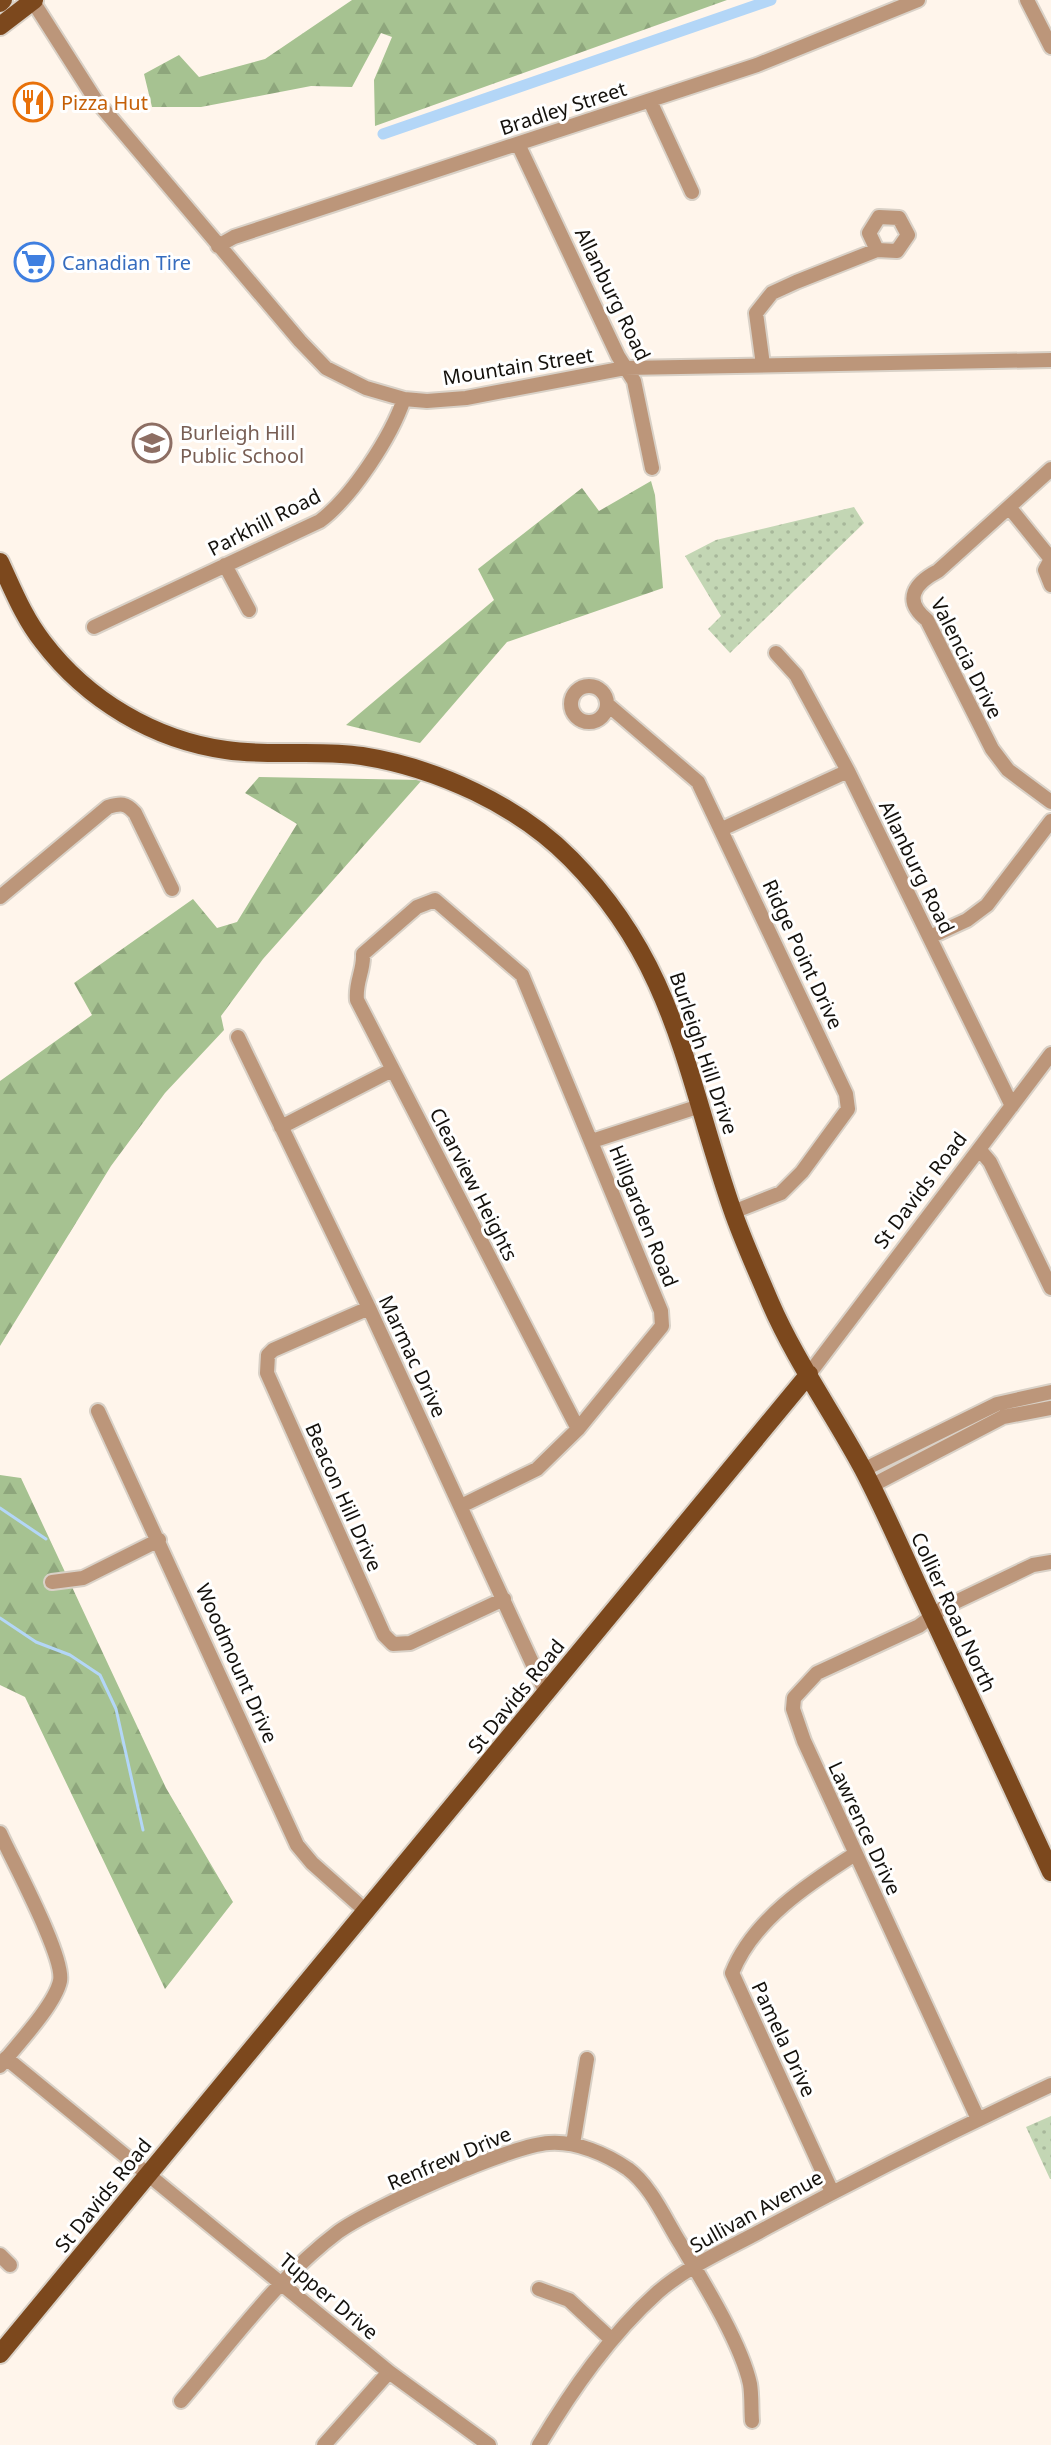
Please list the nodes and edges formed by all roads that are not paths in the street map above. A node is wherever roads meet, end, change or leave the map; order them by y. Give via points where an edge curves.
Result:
1 (33, 0) edge
2 (918, 0) edge
3 (1027, 0) edge
4 (0, 26) edge
5 (1051, 47) edge
6 (650, 101) junction
7 (518, 144) junction
8 (692, 192) dead end
9 (218, 246) junction
10 (877, 250) dead end
11 (1051, 360) edge
12 (763, 365) junction
13 (625, 368) junction
14 (404, 399) junction
15 (652, 468) dead end
16 (1051, 469) edge
17 (1009, 507) junction
18 (1051, 559) edge
19 (0, 562) edge
20 (225, 565) junction
21 (1051, 585) edge
22 (249, 610) dead end
23 (94, 627) dead end
24 (776, 653) dead end
25 (607, 704) dead end
26 (848, 771) junction
27 (1051, 802) edge
28 (1051, 821) edge
29 (722, 829) junction
30 (172, 889) dead end
31 (0, 897) edge
32 (930, 937) junction
33 (363, 954) joint
34 (238, 1037) dead end
35 (1051, 1054) edge
36 (392, 1070) junction
37 (700, 1106) junction
38 (1012, 1106) junction
39 (281, 1127) junction
40 (592, 1141) junction
41 (979, 1149) junction
42 (733, 1212) junction
43 (1051, 1288) edge
44 (369, 1308) junction
45 (809, 1374) junction
46 (1051, 1392) edge
47 (1051, 1408) edge
48 (98, 1411) dead end
49 (578, 1429) junction
50 (867, 1478) junction
51 (461, 1506) junction
52 (159, 1540) junction
53 (1051, 1562) edge
54 (52, 1582) dead end
55 (504, 1599) junction
56 (932, 1616) junction
57 (546, 1693) junction
58 (0, 1833) edge
59 (855, 1854) junction
60 (1051, 1872) edge
61 (367, 1912) junction
62 (587, 2059) dead end
63 (3, 2062) edge
64 (1051, 2085) edge
65 (978, 2119) junction
66 (573, 2144) junction
67 (149, 2173) junction
68 (832, 2192) junction
69 (694, 2268) junction
70 (282, 2283) junction
71 (539, 2289) dead end
72 (612, 2340) junction
73 (0, 2354) edge
74 (389, 2372) junction
75 (181, 2401) dead end
76 (752, 2421) dead end
77 (324, 2445) edge
78 (489, 2445) edge
79 (539, 2445) edge

1 - 4 main road
1 - 9 street, Mountain Street via 95,99
2 - 6 street, Bradley Street via 757,65
3 - 5 street
6 - 7 street, Bradley Street
6 - 8 street
7 - 9 street, Bradley Street
7 - 13 street, Allanburg Road
9 - 14 street, Mountain Street via 326,368
10 - 12 street via 772,293 756,313
11 - 12 street, Mountain Street
12 - 13 street, Mountain Street
13 - 14 street, Mountain Street via 466,398
13 - 15 street, Allanburg Road via 634,381
14 - 20 street, Parkhill Road via 396,422 336,509
16 - 17 street, Valencia Drive
17 - 18 street
17 - 27 street, Valencia Drive via 920,581 913,596 992,749 1008,770
18 - 21 street via 1045,570
19 - 37 main road, Burleigh Hill Drive via 42,642 69,671 138,723 230,751 318,752 407,767 490,799 567,854 628,926 667,1003
20 - 22 street
20 - 23 street, Parkhill Road
24 - 26 street, Allanburg Road via 796,675
25 - 29 street, Ridge Point Drive via 695,777
26 - 29 street
26 - 32 street, Allanburg Road
28 - 32 street via 987,905
29 - 42 street, Ridge Point Drive via 846,1094 848,1109 781,1193
30 - 31 street via 127,804 108,807
32 - 38 street, Allanburg Road
33 - 36 street, Clearview Heights via 357,1000
33 - 40 street, Hillgarden Road via 417,907 435,900 522,975
34 - 39 street, Marmac Drive
35 - 38 street, St Davids Road
36 - 39 street
36 - 49 street, Clearview Heights
37 - 40 street
37 - 42 main road, Burleigh Hill Drive
38 - 41 street, St Davids Road
39 - 44 street, Marmac Drive
40 - 49 street, Hillgarden Road via 661,1311 662,1326
41 - 43 street
41 - 45 street, St Davids Road
42 - 45 main road, Burleigh Hill Drive via 773,1308
44 - 51 street, Marmac Drive
44 - 55 street, Beacon Hill Drive via 273,1350 267,1373 384,1635 393,1644 410,1643
45 - 50 main road, Collier Road North
45 - 57 main road, St Davids Road
46 - 50 street via 997,1404
47 - 50 street via 1003,1417
48 - 52 street, Woodmount Drive
49 - 51 street, Hillgarden Road via 537,1469
50 - 56 main road, Collier Road North
51 - 55 street, Marmac Drive
52 - 54 street via 83,1578
52 - 61 street, Woodmount Drive via 297,1845
53 - 56 street via 1033,1565
55 - 57 street, Marmac Drive
56 - 59 street, Lawrence Drive via 817,1673 794,1698 804,1741
56 - 60 main road, Collier Road North
57 - 61 main road, St Davids Road
58 - 63 street via 55,1952 61,1978
59 - 65 street, Lawrence Drive
59 - 68 street, Pamela Drive via 793,1894 732,1973
61 - 67 main road, St Davids Road
62 - 66 street
63 - 67 street, Tupper Drive
64 - 65 street, Sullivan Avenue
65 - 68 street, Sullivan Avenue
66 - 69 street, Renfrew Drive via 629,2170 644,2185
66 - 70 street, Renfrew Drive via 547,2143 505,2154 362,2217 337,2232
67 - 70 street, Tupper Drive
67 - 73 main road, St Davids Road
68 - 69 street, Sullivan Avenue
69 - 72 street, Sullivan Avenue via 659,2291
69 - 76 street, Renfrew Drive via 750,2385
70 - 74 street, Tupper Drive
70 - 75 street, Renfrew Drive
71 - 72 street via 569,2300
72 - 79 street, Sullivan Avenue via 566,2399
74 - 77 street
74 - 78 street, Tupper Drive

